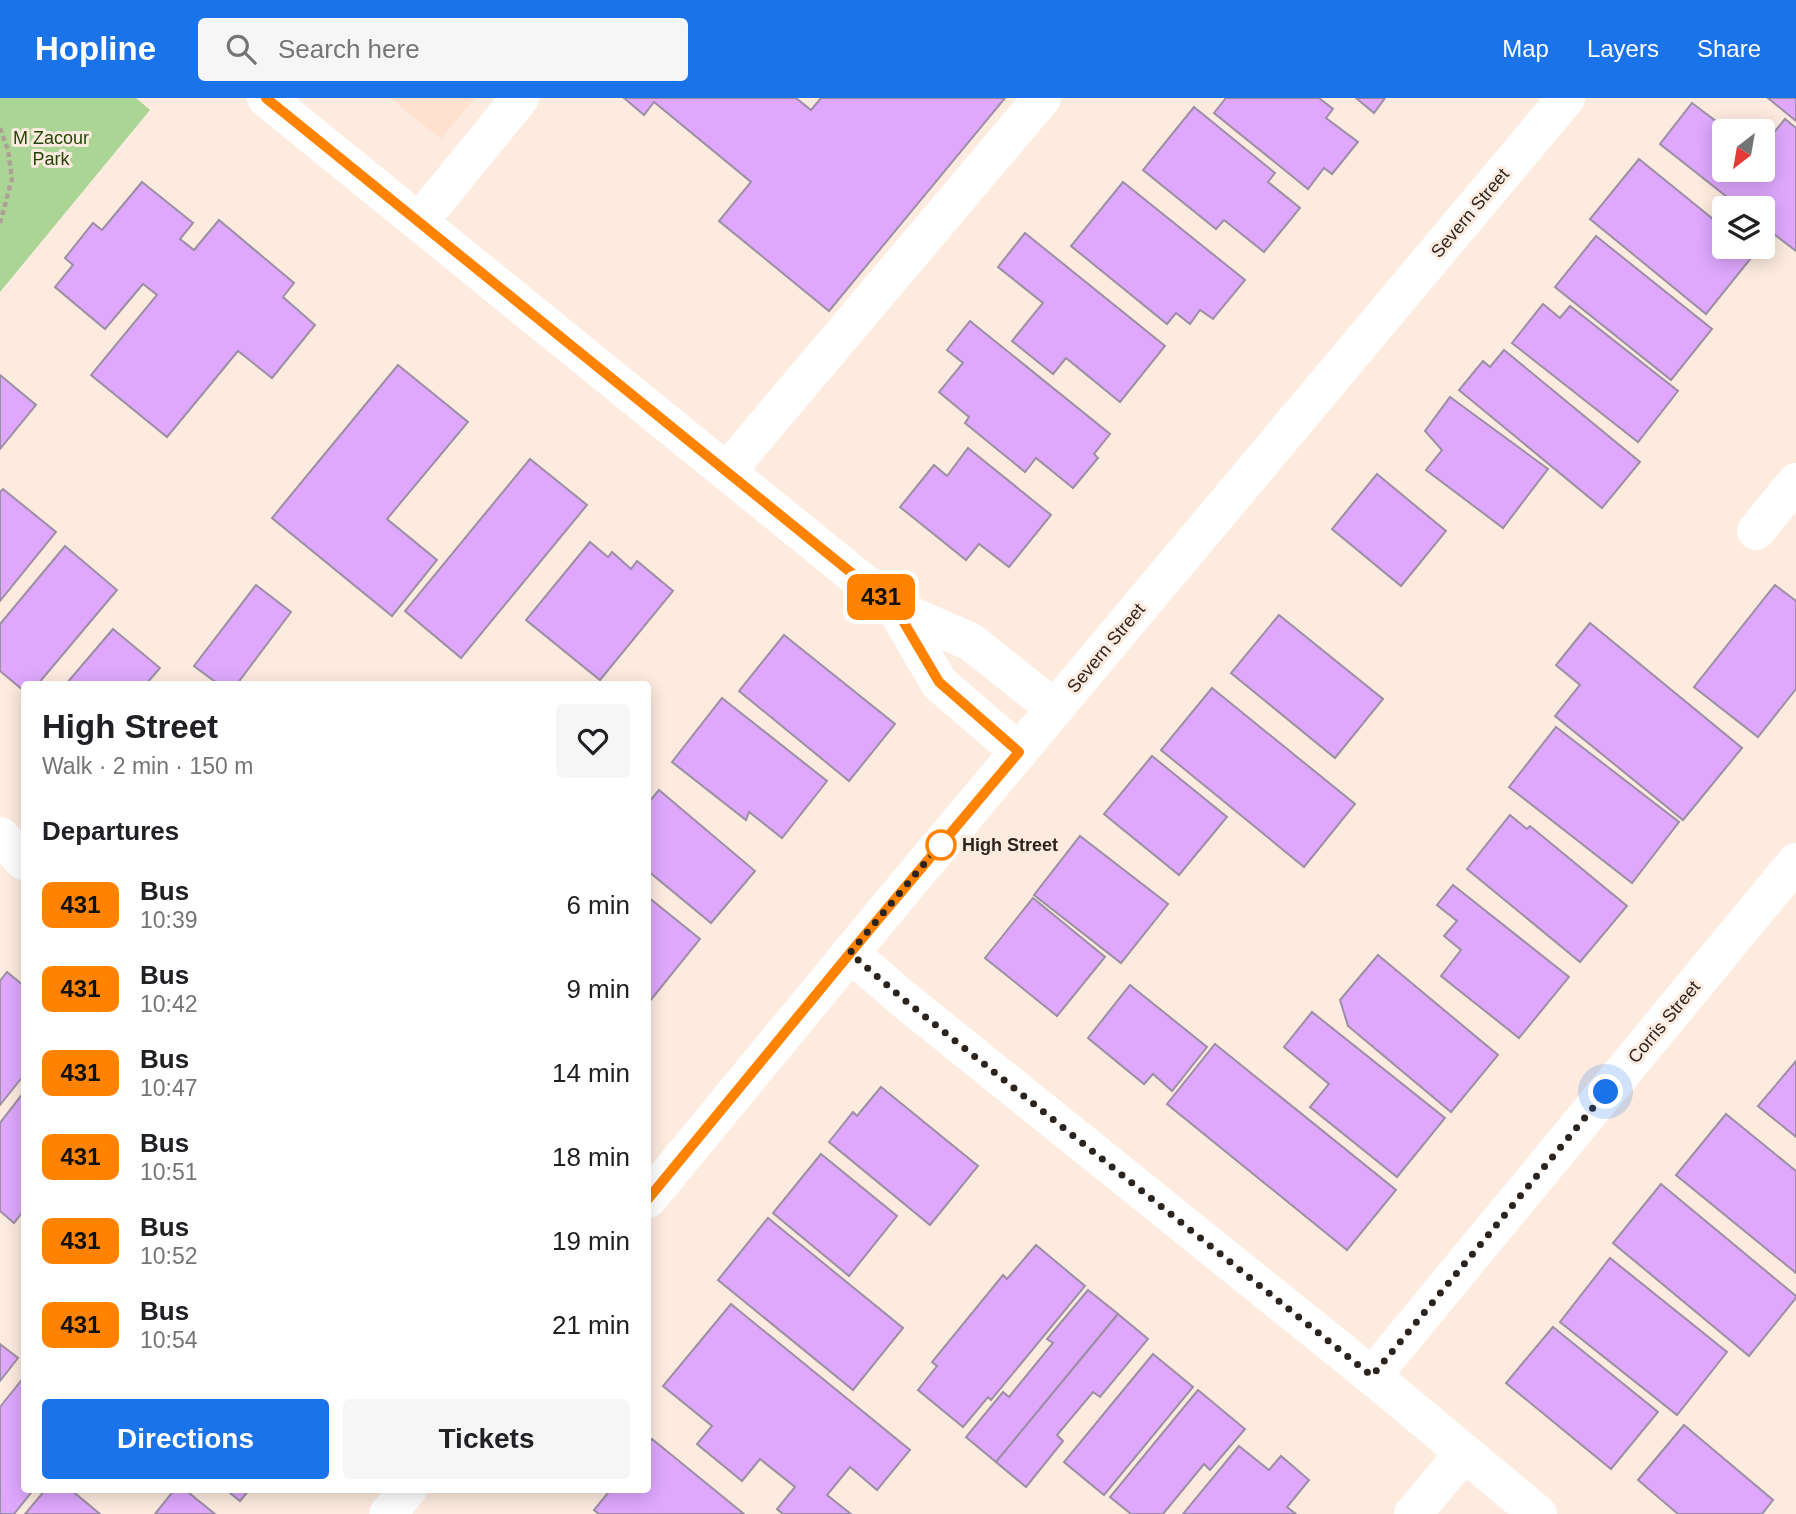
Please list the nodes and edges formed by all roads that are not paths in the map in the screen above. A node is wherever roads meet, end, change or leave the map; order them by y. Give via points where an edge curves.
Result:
1 (266, 98) edge
2 (520, 98) edge
3 (1042, 98) edge
4 (1566, 98) edge
5 (419, 222) junction
6 (727, 471) junction
7 (1796, 482) edge
8 (1756, 531) dead end
9 (896, 609) junction
10 (1055, 709) junction
11 (1019, 752) junction
12 (0, 836) edge
13 (21, 858) edge
14 (1796, 862) edge
15 (850, 953) junction
16 (651, 1195) edge
17 (1372, 1376) junction
18 (1464, 1453) junction
19 (405, 1493) edge
20 (388, 1514) edge
21 (1413, 1514) edge
22 (1538, 1514) edge

1 - 5 street
2 - 5 street
3 - 6 street
4 - 10 street, Severn Street
5 - 6 street
6 - 9 street
7 - 8 street
9 - 10 street via 971,642
9 - 11 street via 939,682
10 - 11 street, Severn Street
11 - 15 street, Severn Street
12 - 13 street
14 - 17 street, Corris Street
15 - 16 street, Severn Street
15 - 17 street
17 - 18 street
18 - 21 street
18 - 22 street
19 - 20 street

